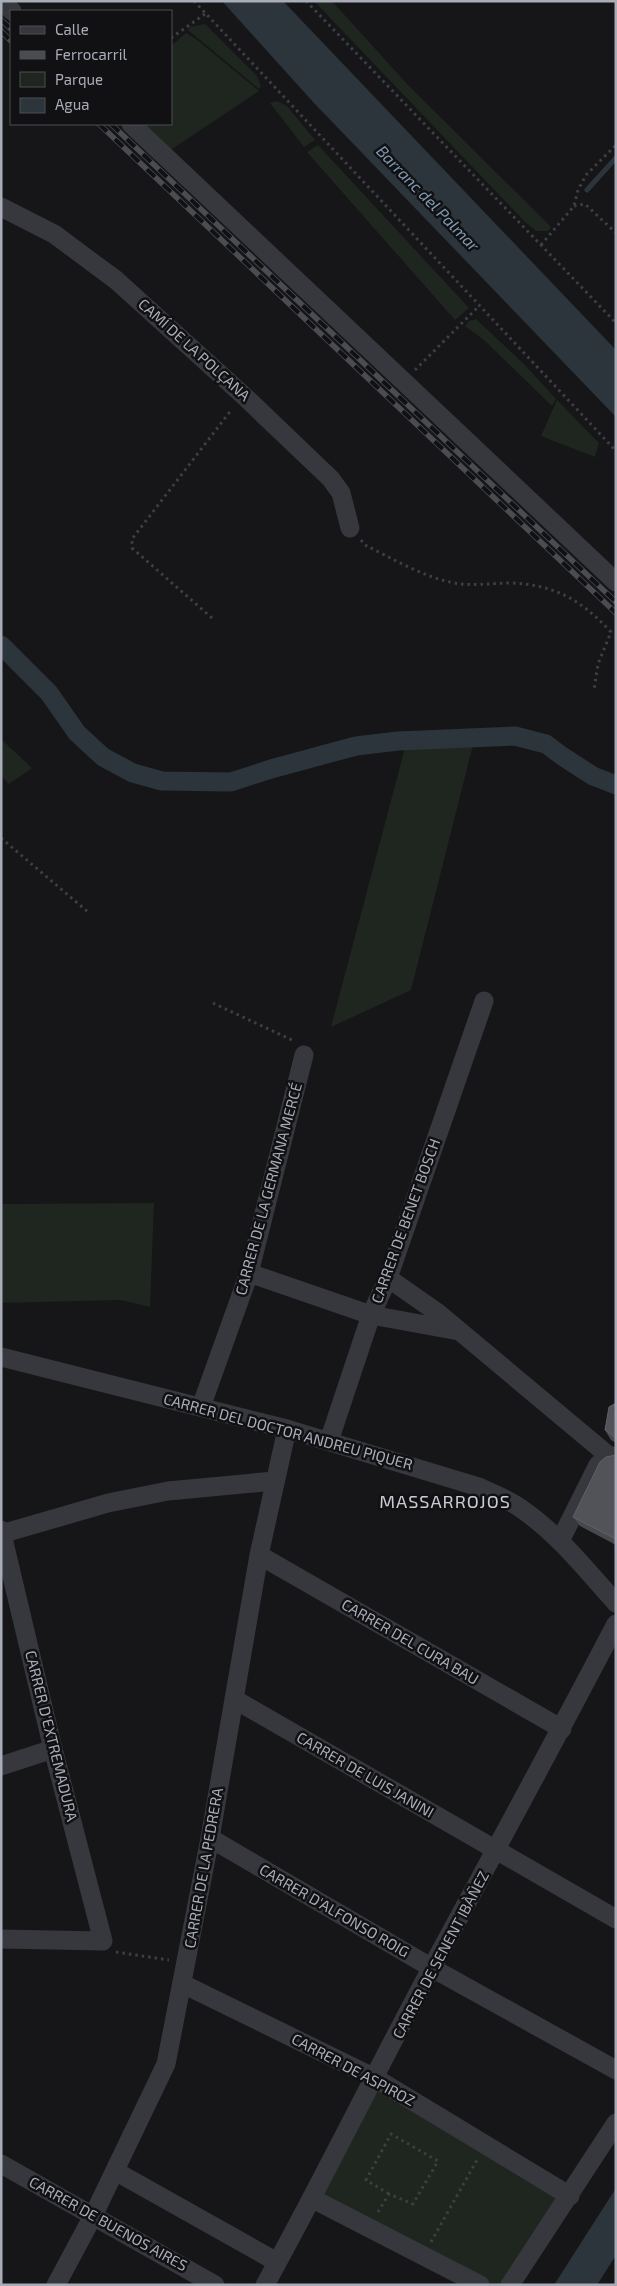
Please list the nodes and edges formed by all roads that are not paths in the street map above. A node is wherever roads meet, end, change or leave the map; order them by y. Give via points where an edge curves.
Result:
1 (2, 1) edge
2 (11, 10) edge
3 (132, 125) edge
4 (1, 206) edge
5 (350, 528) road end
6 (616, 582) edge
7 (484, 1001) dead end
8 (304, 1055) road end
9 (248, 1273) junction
10 (388, 1278) junction
11 (371, 1316) junction
12 (459, 1331) junction
13 (1, 1357) edge
14 (201, 1407) junction
15 (287, 1429) junction
16 (329, 1441) junction
17 (613, 1456) edge
18 (274, 1481) junction
19 (2, 1532) edge
20 (560, 1541) junction
21 (259, 1555) junction
22 (616, 1604) edge
23 (616, 1624) edge
24 (234, 1699) junction
25 (562, 1728) junction
26 (53, 1749) junction
27 (1, 1766) edge
28 (210, 1838) junction
29 (497, 1851) junction
30 (616, 1919) edge
31 (1, 1939) edge
32 (432, 1968) junction
33 (183, 1984) junction
34 (616, 2070) edge
35 (375, 2078) junction
36 (616, 2123) edge
37 (1, 2164) edge
38 (115, 2171) junction
39 (570, 2196) junction
40 (313, 2199) junction
41 (93, 2216) junction
42 (277, 2262) junction
43 (56, 2285) edge
44 (215, 2285) edge
45 (264, 2285) edge
46 (480, 2285) edge
47 (510, 2285) edge

1 - 2 street
3 - 6 street
4 - 5 street, CAMÍ DE LA POLÇANA via 54,234 116,280 242,395 331,480 341,493
7 - 10 street, CARRER DE BENET BOSCH
8 - 9 street, CARRER DE LA GERMANA MERCÉ
9 - 11 street
9 - 14 street, CARRER DE LA GERMANA MERCÉ
10 - 11 street, CARRER DE BENET BOSCH
10 - 12 street
11 - 12 street
11 - 16 street, CARRER DE BENET BOSCH
12 - 17 street
13 - 14 street, CARRER DEL DOCTOR ANDREU PIQUER
14 - 15 street, CARRER DEL DOCTOR ANDREU PIQUER
15 - 16 street, CARRER DEL DOCTOR ANDREU PIQUER
15 - 18 street, CARRER DE LA PEDRERA
16 - 20 street, CARRER DEL DOCTOR ANDREU PIQUER via 479,1487 524,1510
17 - 20 street via 598,1465
18 - 19 street via 168,1491 108,1503
18 - 21 street, CARRER DE LA PEDRERA
19 - 26 street, CARRER D'EXTREMADURA
20 - 22 street, CARRER DEL DOCTOR ANDREU PIQUER
21 - 24 street, CARRER DE LA PEDRERA
21 - 25 street, CARRER DEL CURA BAU
23 - 25 street, CARRER DE SENENT IBÀÑEZ
24 - 28 street, CARRER DE LA PEDRERA
24 - 29 street, CARRER DE LUIS JANINI
25 - 29 street, CARRER DE SENENT IBÀÑEZ
26 - 27 street
26 - 31 street, CARRER D'EXTREMADURA via 108,1946
28 - 32 street, CARRER D'ALFONSO ROIG
28 - 33 street, CARRER DE LA PEDRERA
29 - 30 street, CARRER DE LUIS JANINI
29 - 32 street, CARRER DE SENENT IBÀÑEZ
32 - 34 street, CARRER D'ALFONSO ROIG
32 - 35 street, CARRER DE SENENT IBÀÑEZ
33 - 35 street, CARRER DE ASPIROZ
33 - 38 street, CARRER DE LA PEDRERA via 166,2064
35 - 39 street, CARRER DE ASPIROZ
35 - 40 street, CARRER DE SENENT IBÀÑEZ
36 - 39 street
37 - 41 street, CARRER DE BUENOS AIRES
38 - 41 street, CARRER DE LA PEDRERA
38 - 42 street
39 - 47 street
40 - 42 street, CARRER DE SENENT IBÀÑEZ
40 - 46 street
41 - 43 street, CARRER DE LA PEDRERA
41 - 44 street, CARRER DE BUENOS AIRES
42 - 45 street, CARRER DE SENENT IBÀÑEZ

